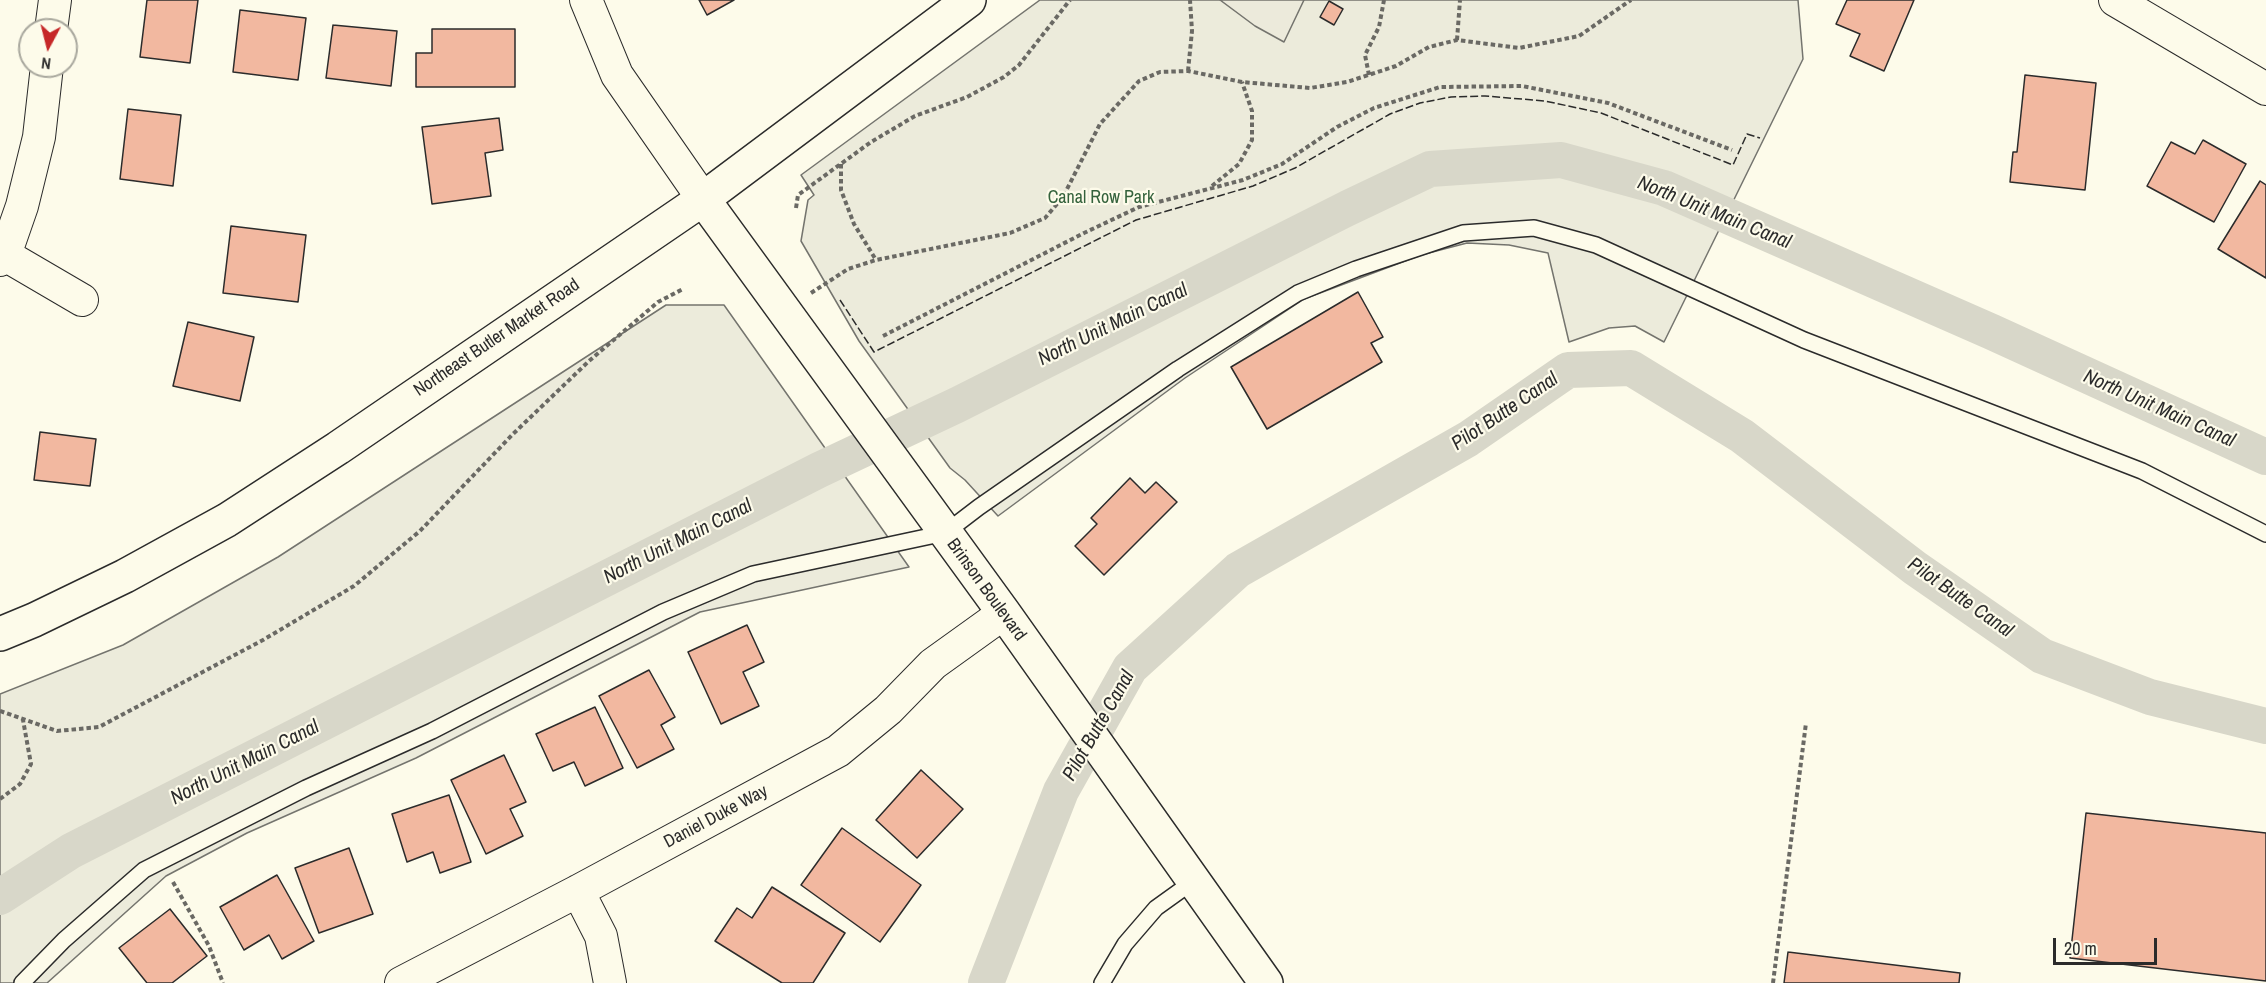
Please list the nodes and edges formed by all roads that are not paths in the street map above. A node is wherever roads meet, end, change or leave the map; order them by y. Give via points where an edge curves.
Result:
1 (55, 0) edge
2 (586, 0) edge
3 (969, 0) edge
4 (2115, 0) edge
5 (53, 18) edge
6 (46, 78) edge
7 (2266, 89) edge
8 (703, 199) junction
9 (2, 258) edge
10 (82, 300) dead end
11 (936, 521) junction
12 (2266, 534) edge
13 (1004, 613) junction
14 (0, 634) edge
15 (1195, 880) junction
16 (578, 891) junction
17 (22, 983) edge
18 (401, 983) edge
19 (610, 983) edge
20 (1102, 983) edge
21 (1266, 983) edge

1 - 5 street
2 - 8 street via 617,75
3 - 8 main road, Northeast Butler Market Road
4 - 7 street
6 - 9 street via 39,137
8 - 11 main road, Brinson Boulevard
8 - 14 main road, Northeast Butler Market Road via 227,520 125,576
9 - 10 street
11 - 12 lane via 979,507 1178,369 1298,293 1463,233 1534,228 1596,245 1804,340 2142,471
11 - 13 main road, Brinson Boulevard
11 - 17 lane via 743,578 663,612 432,731 306,788 144,870 64,940
13 - 15 main road, Brinson Boulevard
13 - 16 street, Daniel Duke Way via 933,664 888,710 838,751
15 - 20 lane via 1156,908 1125,944
15 - 21 main road, Brinson Boulevard
16 - 18 street, Daniel Duke Way
16 - 19 street via 602,936

